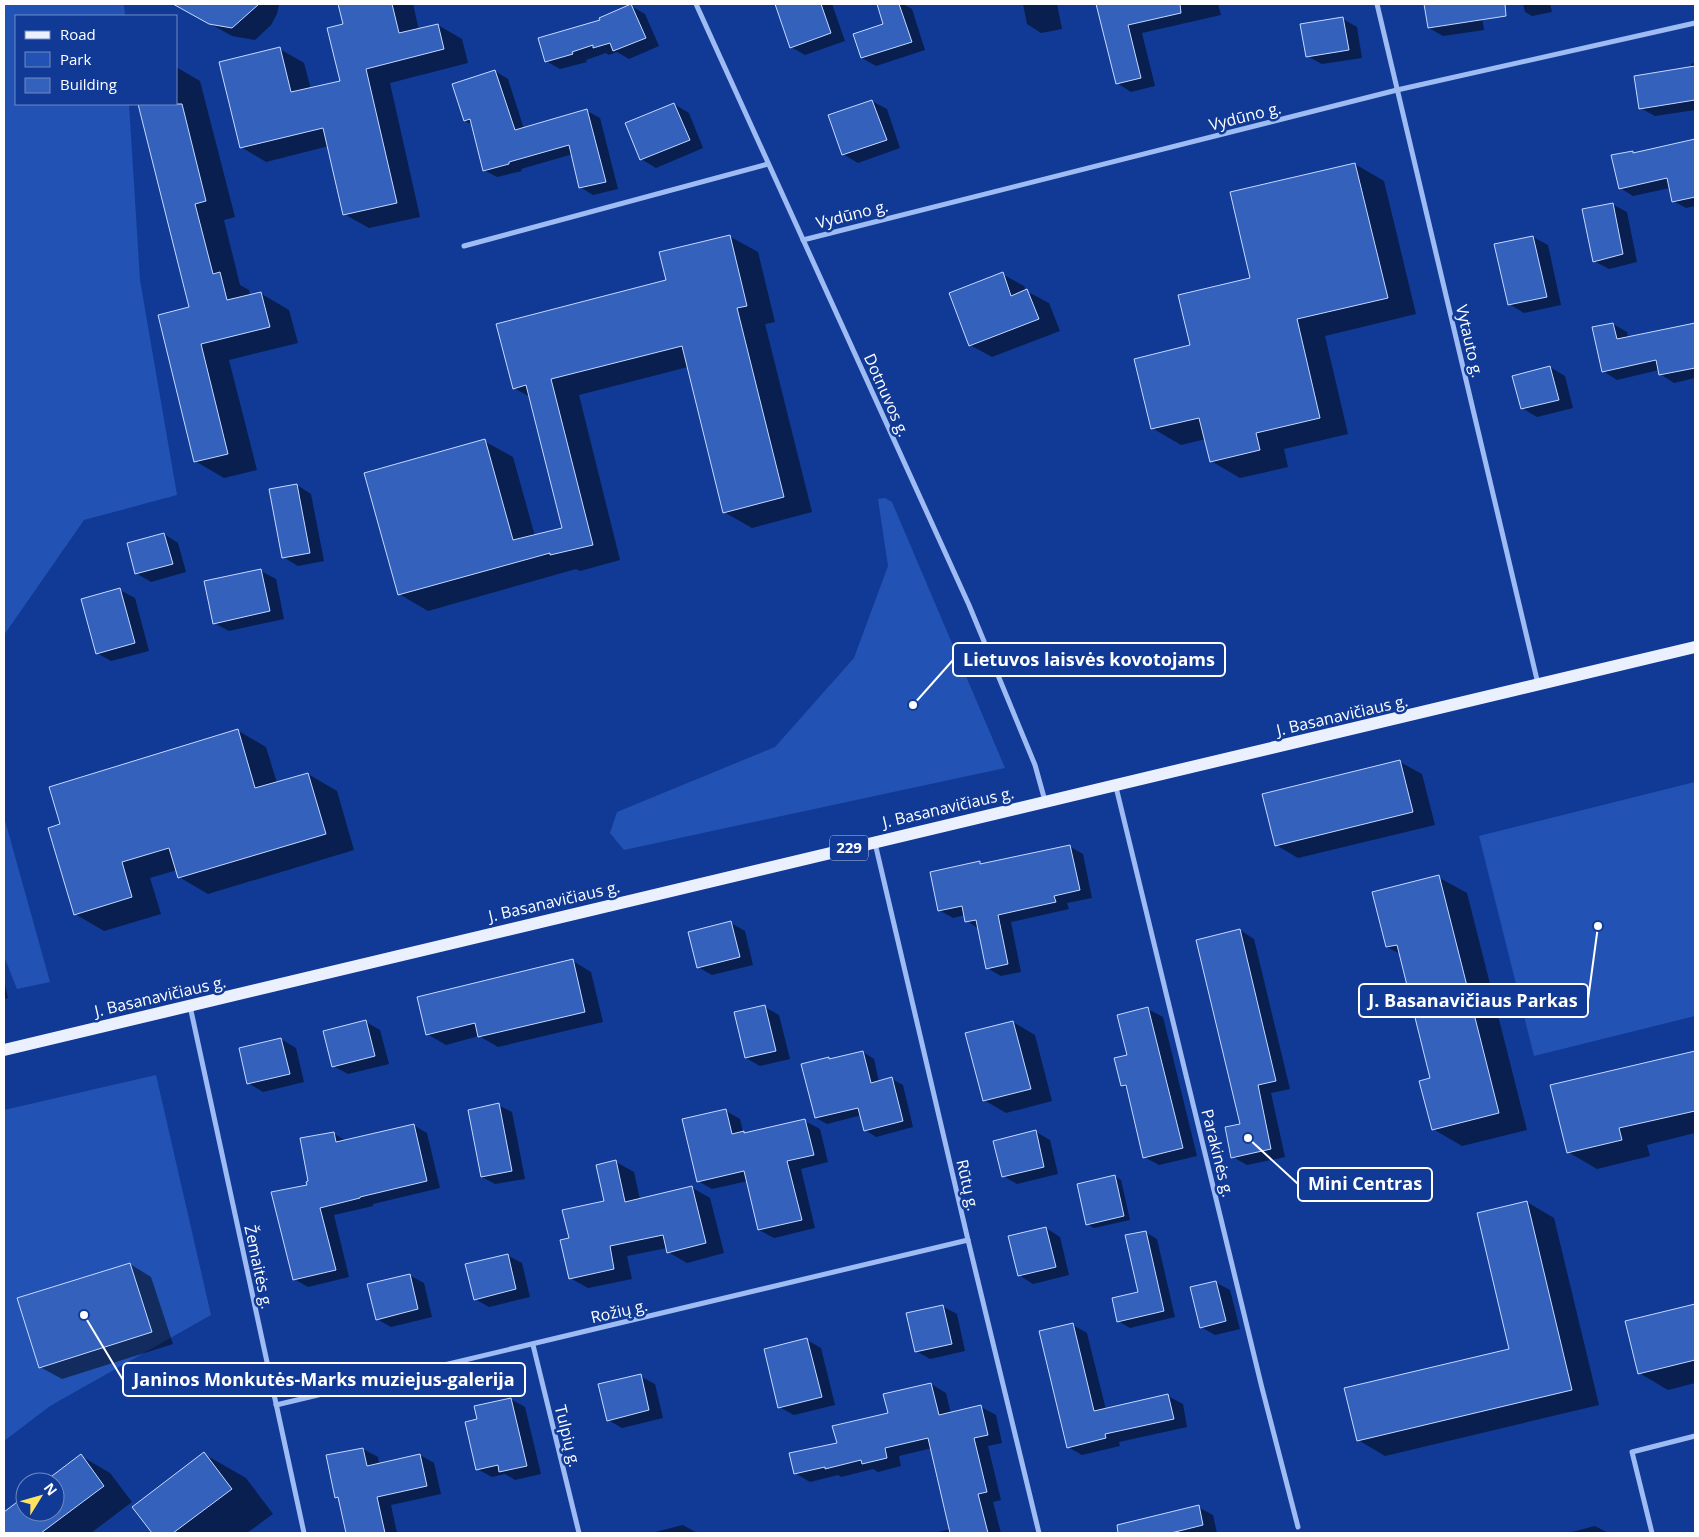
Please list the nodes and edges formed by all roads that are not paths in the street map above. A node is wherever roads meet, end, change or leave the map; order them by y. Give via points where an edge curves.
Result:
1 (696, 4) edge
2 (1377, 4) edge
3 (1695, 23) edge
4 (1397, 90) junction
5 (768, 164) junction
6 (803, 240) junction
7 (464, 246) dead end
8 (1695, 647) edge
9 (1538, 685) junction
10 (1116, 785) junction
11 (1045, 801) junction
12 (874, 842) junction
13 (190, 1005) junction
14 (4, 1050) edge
15 (968, 1240) junction
16 (533, 1345) junction
17 (276, 1406) junction
18 (1695, 1436) edge
19 (1298, 1527) dead end
20 (304, 1533) edge
21 (579, 1533) edge
22 (1040, 1533) edge
23 (1652, 1533) edge

1 - 5 street, Dotnuvos g.
2 - 4 street, Vytauto g.
3 - 4 street, Vydūno g.
4 - 6 street, Vydūno g.
4 - 9 street, Vytauto g.
5 - 6 street, Dotnuvos g.
5 - 7 street
6 - 11 street, Dotnuvos g. via 969,605 1035,765
8 - 9 main road, J. Basanavičiaus g. / 229
9 - 10 main road, J. Basanavičiaus g. / 229
10 - 11 main road, J. Basanavičiaus g. / 229
10 - 19 street, Parakinės g.
11 - 12 main road, J. Basanavičiaus g. / 229
12 - 13 main road, J. Basanavičiaus g. / 229
12 - 15 street, Rūtų g.
13 - 14 main road, J. Basanavičiaus g. / 229
13 - 17 street, Žemaitės g.
15 - 16 street, Rožių g.
15 - 22 street, Rūtų g.
16 - 17 street, Rožių g.
16 - 21 street, Tulpių g.
17 - 20 street, Žemaitės g.
18 - 23 street via 1632,1452

